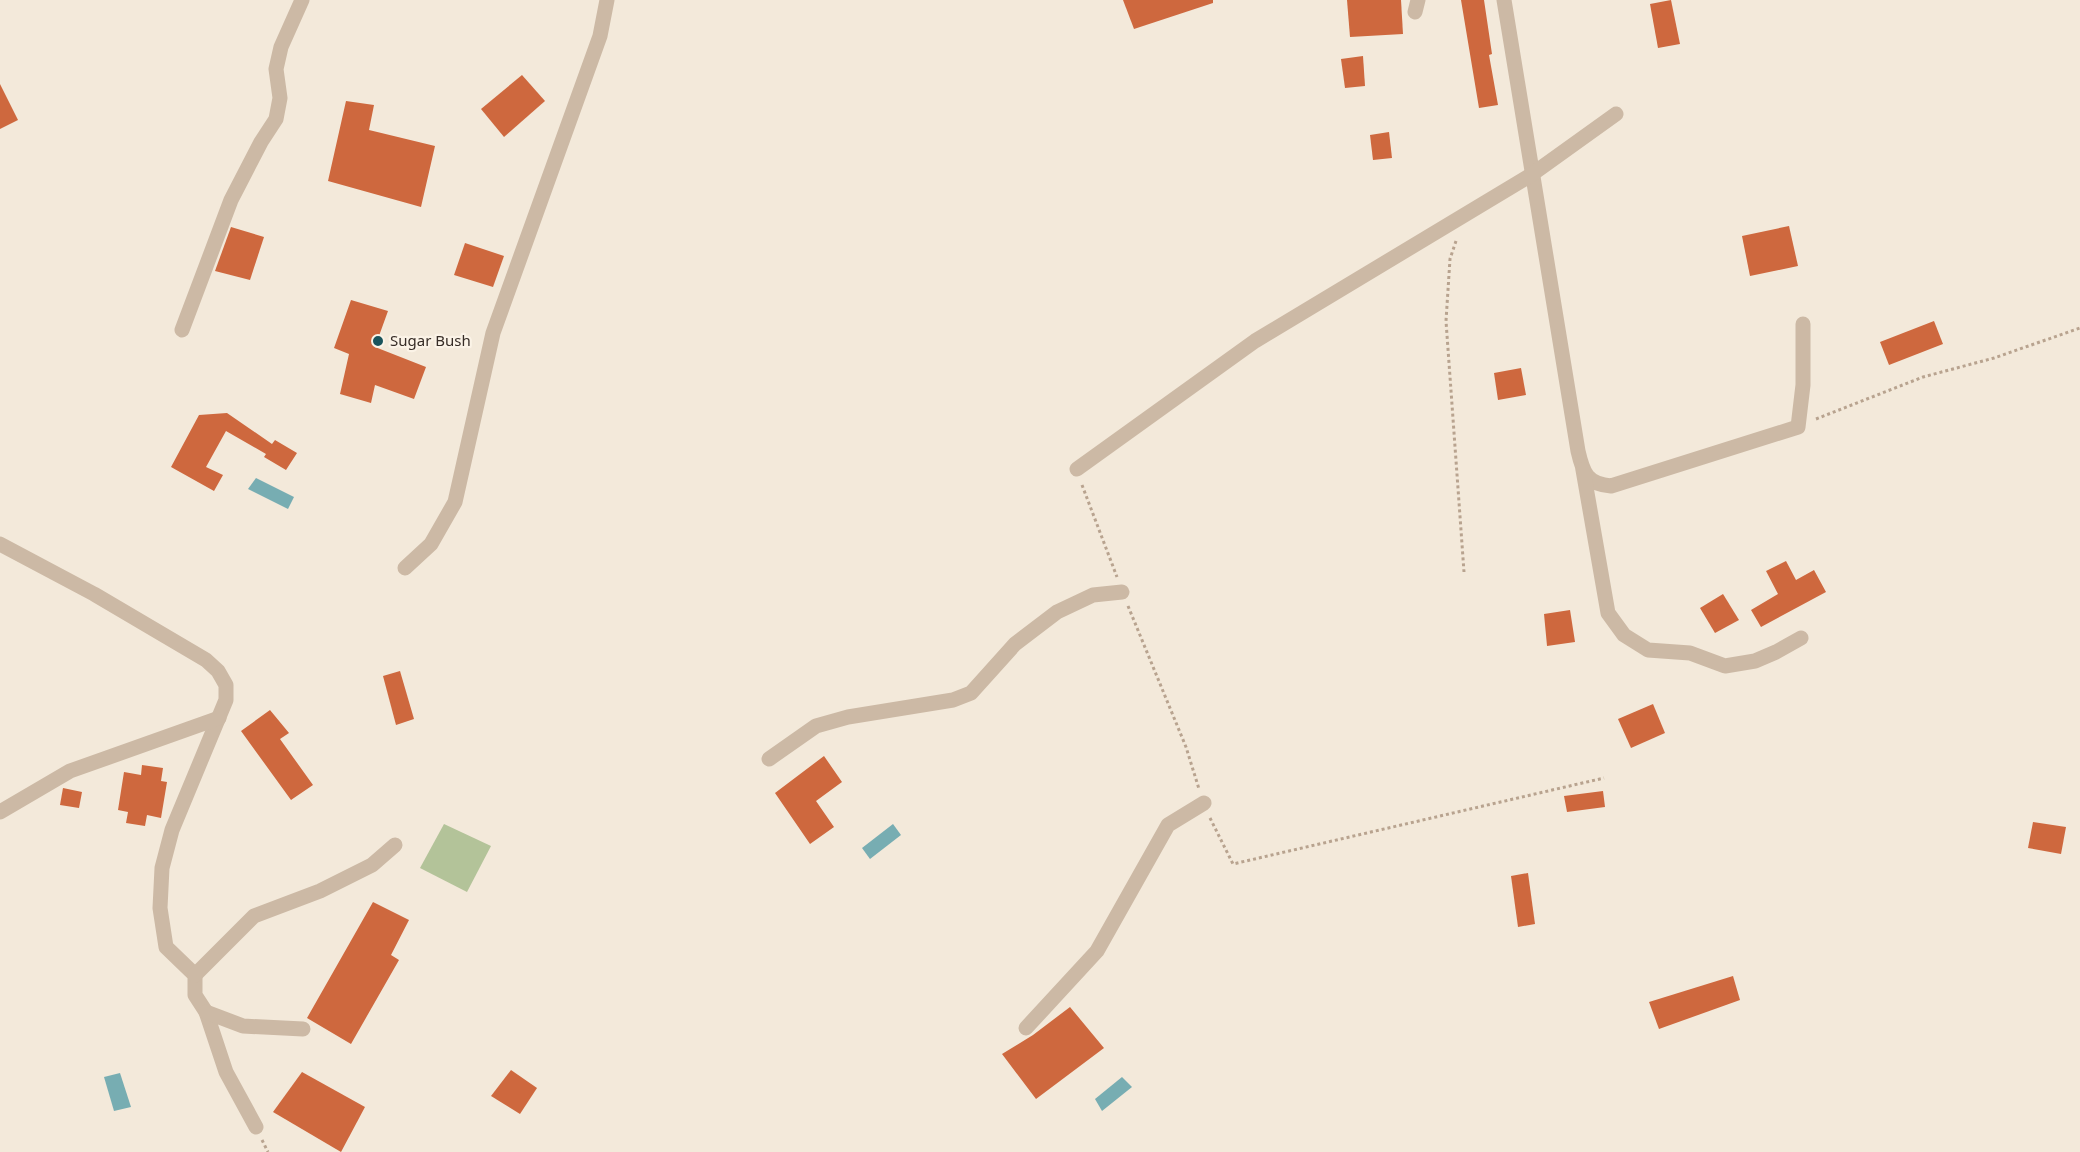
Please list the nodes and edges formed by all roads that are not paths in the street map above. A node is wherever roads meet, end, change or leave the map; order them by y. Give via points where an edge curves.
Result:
1 (302, 0) edge
2 (607, 0) edge
3 (1504, 0) edge
4 (1616, 114) dead end
5 (1531, 175) junction
6 (1803, 324) dead end
7 (182, 330) dead end
8 (1581, 464) junction
9 (1077, 469) road end
10 (0, 544) edge
11 (405, 568) dead end
12 (1122, 592) road end
13 (1801, 638) dead end
14 (219, 718) junction
15 (769, 759) dead end
16 (1204, 803) road end
17 (0, 812) edge
18 (395, 845) dead end
19 (195, 975) junction
20 (206, 1011) junction
21 (1026, 1028) dead end
22 (303, 1029) dead end
23 (256, 1127) dead end

1 - 7 street via 281,46 276,69 280,98 276,119 231,200
2 - 11 street via 600,36 494,333 455,502 431,544
3 - 5 street
4 - 5 street
5 - 8 street
5 - 9 street via 1255,341
6 - 8 street via 1798,427 1611,486 1598,485 1587,477
8 - 13 street via 1608,613 1624,634 1648,650 1690,653 1725,666 1755,661
10 - 14 street via 206,660 226,685 226,700
12 - 15 street via 1093,595 1057,612 1015,644 971,693 953,700 816,726
14 - 17 street via 70,771
14 - 19 street via 172,830 162,868 160,908 166,947
16 - 21 street via 1168,825 1097,951
18 - 19 street via 372,865 320,891 254,916
19 - 20 street via 195,994
20 - 22 street via 243,1026
20 - 23 street via 226,1072

